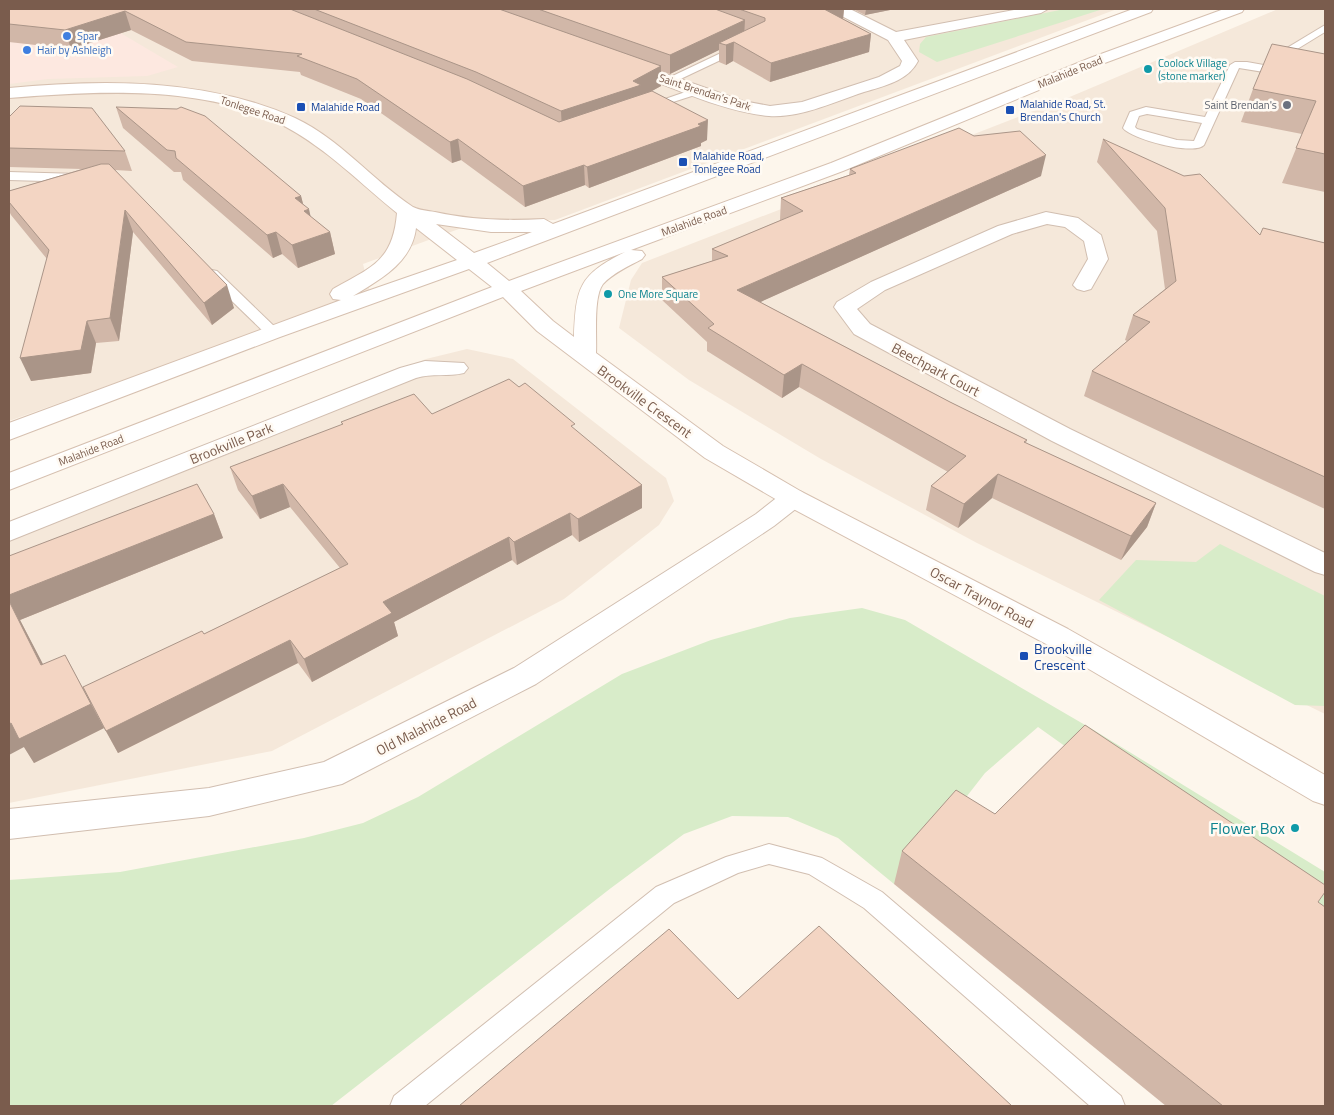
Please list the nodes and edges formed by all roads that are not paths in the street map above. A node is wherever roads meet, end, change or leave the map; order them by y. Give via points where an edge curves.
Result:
1 (839, 9) edge
2 (1041, 9) edge
3 (1146, 9) edge
4 (1237, 9) edge
5 (1325, 28) edge
6 (894, 37) junction
7 (749, 42) edge
8 (608, 59) edge
9 (1260, 68) junction
10 (1325, 79) edge
11 (668, 81) junction
12 (696, 91) junction
13 (9, 93) edge
14 (633, 112) edge
15 (1208, 121) junction
16 (9, 176) edge
17 (93, 179) edge
18 (754, 198) junction
19 (407, 212) junction
20 (571, 223) junction
21 (472, 261) junction
22 (204, 265) edge
23 (1084, 285) dead end
24 (507, 289) junction
25 (272, 332) junction
26 (585, 357) junction
27 (456, 368) dead end
28 (9, 432) edge
29 (9, 482) edge
30 (793, 498) junction
31 (9, 532) edge
32 (1325, 565) edge
33 (1325, 791) edge
34 (9, 824) edge
35 (404, 1106) edge
36 (1111, 1106) edge

1 - 6 main road
2 - 6 main road
3 - 20 main road
4 - 18 main road, Malahide Road via 1096,61
5 - 9 lane
6 - 12 main road, Saint Brendan's Park via 910,62 906,69 885,80 804,106 770,111 740,106
7 - 11 lane
8 - 11 main road, Saint Brendan's Park
9 - 10 lane
9 - 15 lane via 1235,65
11 - 12 main road, Saint Brendan's Park
12 - 14 lane
13 - 19 main road, Tonlegee Road via 45,89 122,90 200,94 238,103 291,122
15 - 15 lane via 1146,110 1134,114 1129,128 1133,132 1177,144 1198,145
16 - 17 lane
18 - 24 main road, Malahide Road
18 - 26 main road via 618,263 592,284
19 - 20 main road via 473,226 512,228
19 - 21 main road, Tonlegee Road
19 - 25 main road via 406,233 390,262
20 - 21 main road
21 - 24 main road, Tonlegee Road
21 - 25 main road
22 - 25 lane
23 - 32 main road, Beechpark Court via 1098,259 1094,239 1071,222 1046,218 1005,230 878,286 845,308 862,329 1061,436
24 - 26 main road, Brookville Crescent via 532,315
24 - 29 main road, Malahide Road
25 - 28 main road
26 - 30 main road, Brookville Crescent via 714,452
27 - 31 main road, Brookville Park via 425,368 408,372
30 - 33 main road, Oscar Traynor Road via 1058,637
30 - 34 main road, Old Malahide Road via 525,676 330,774 209,802
35 - 36 lane via 665,894 734,864 769,854 814,865 872,900

